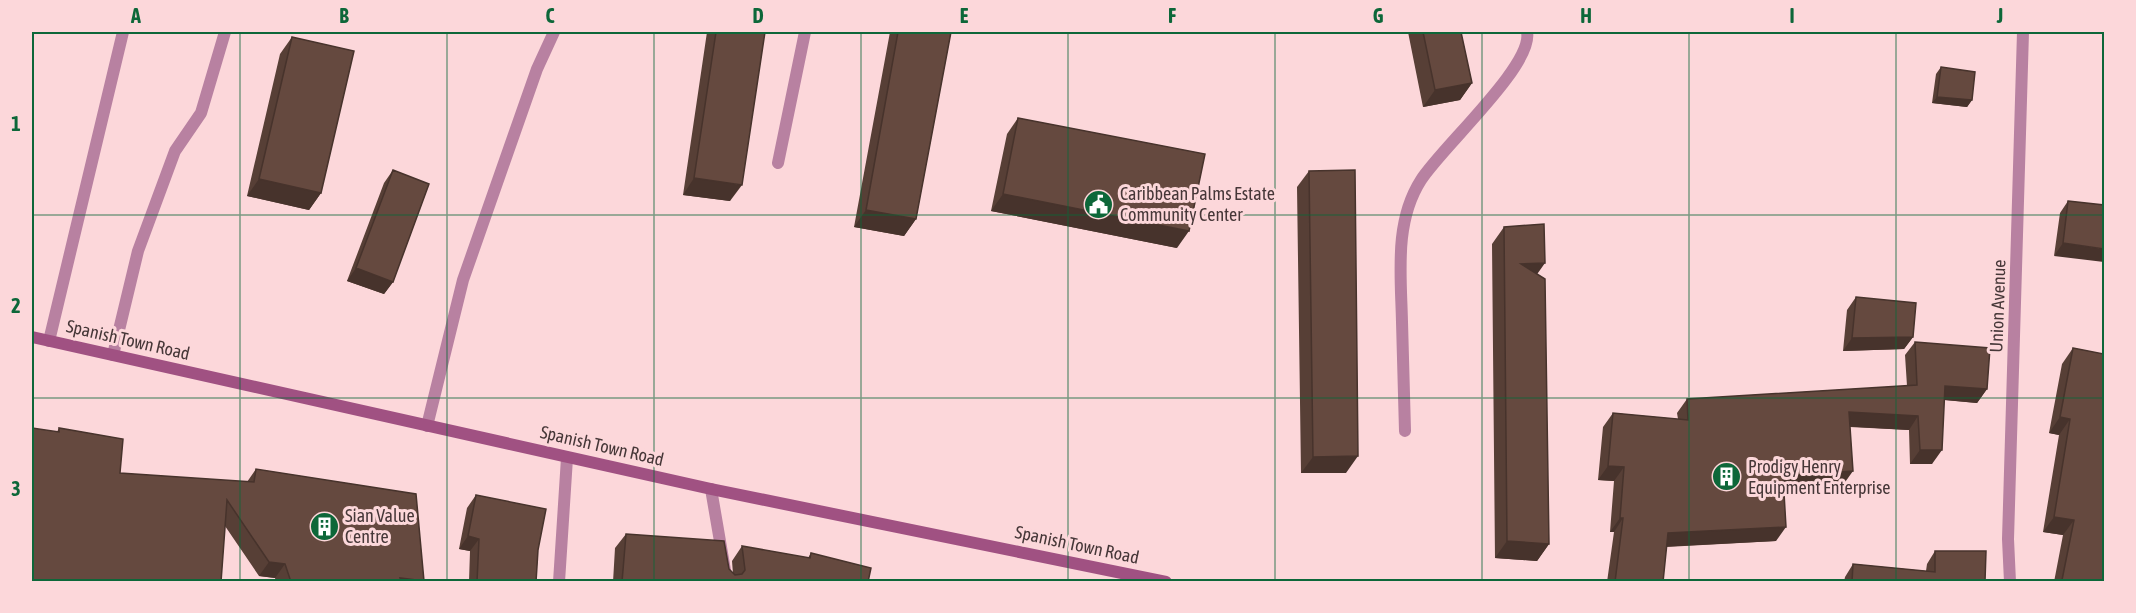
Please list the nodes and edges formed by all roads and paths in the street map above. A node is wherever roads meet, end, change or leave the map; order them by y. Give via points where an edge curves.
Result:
1 (123, 32) edge
2 (225, 32) edge
3 (554, 32) edge
4 (804, 32) edge
5 (1527, 32) edge
6 (2023, 32) edge
7 (778, 163) dead end
8 (32, 337) edge
9 (48, 341) junction
10 (114, 355) junction
11 (427, 426) junction
12 (1405, 431) dead end
13 (567, 458) junction
14 (711, 489) junction
15 (559, 582) edge
16 (727, 582) edge
17 (1166, 582) edge
18 (2010, 582) edge

1 - 9 street
2 - 10 street via 201,113 175,151 138,251
3 - 11 street via 537,69 463,280
4 - 7 street
5 - 12 street via 1529,40 1515,69 1421,180 1406,210 1401,254
6 - 18 street, Union Avenue via 2008,539
8 - 9 main road, Spanish Town Road
9 - 10 main road, Spanish Town Road
10 - 11 main road, Spanish Town Road
11 - 13 main road, Spanish Town Road
13 - 14 main road, Spanish Town Road
13 - 15 street
14 - 16 street
14 - 17 main road, Spanish Town Road

